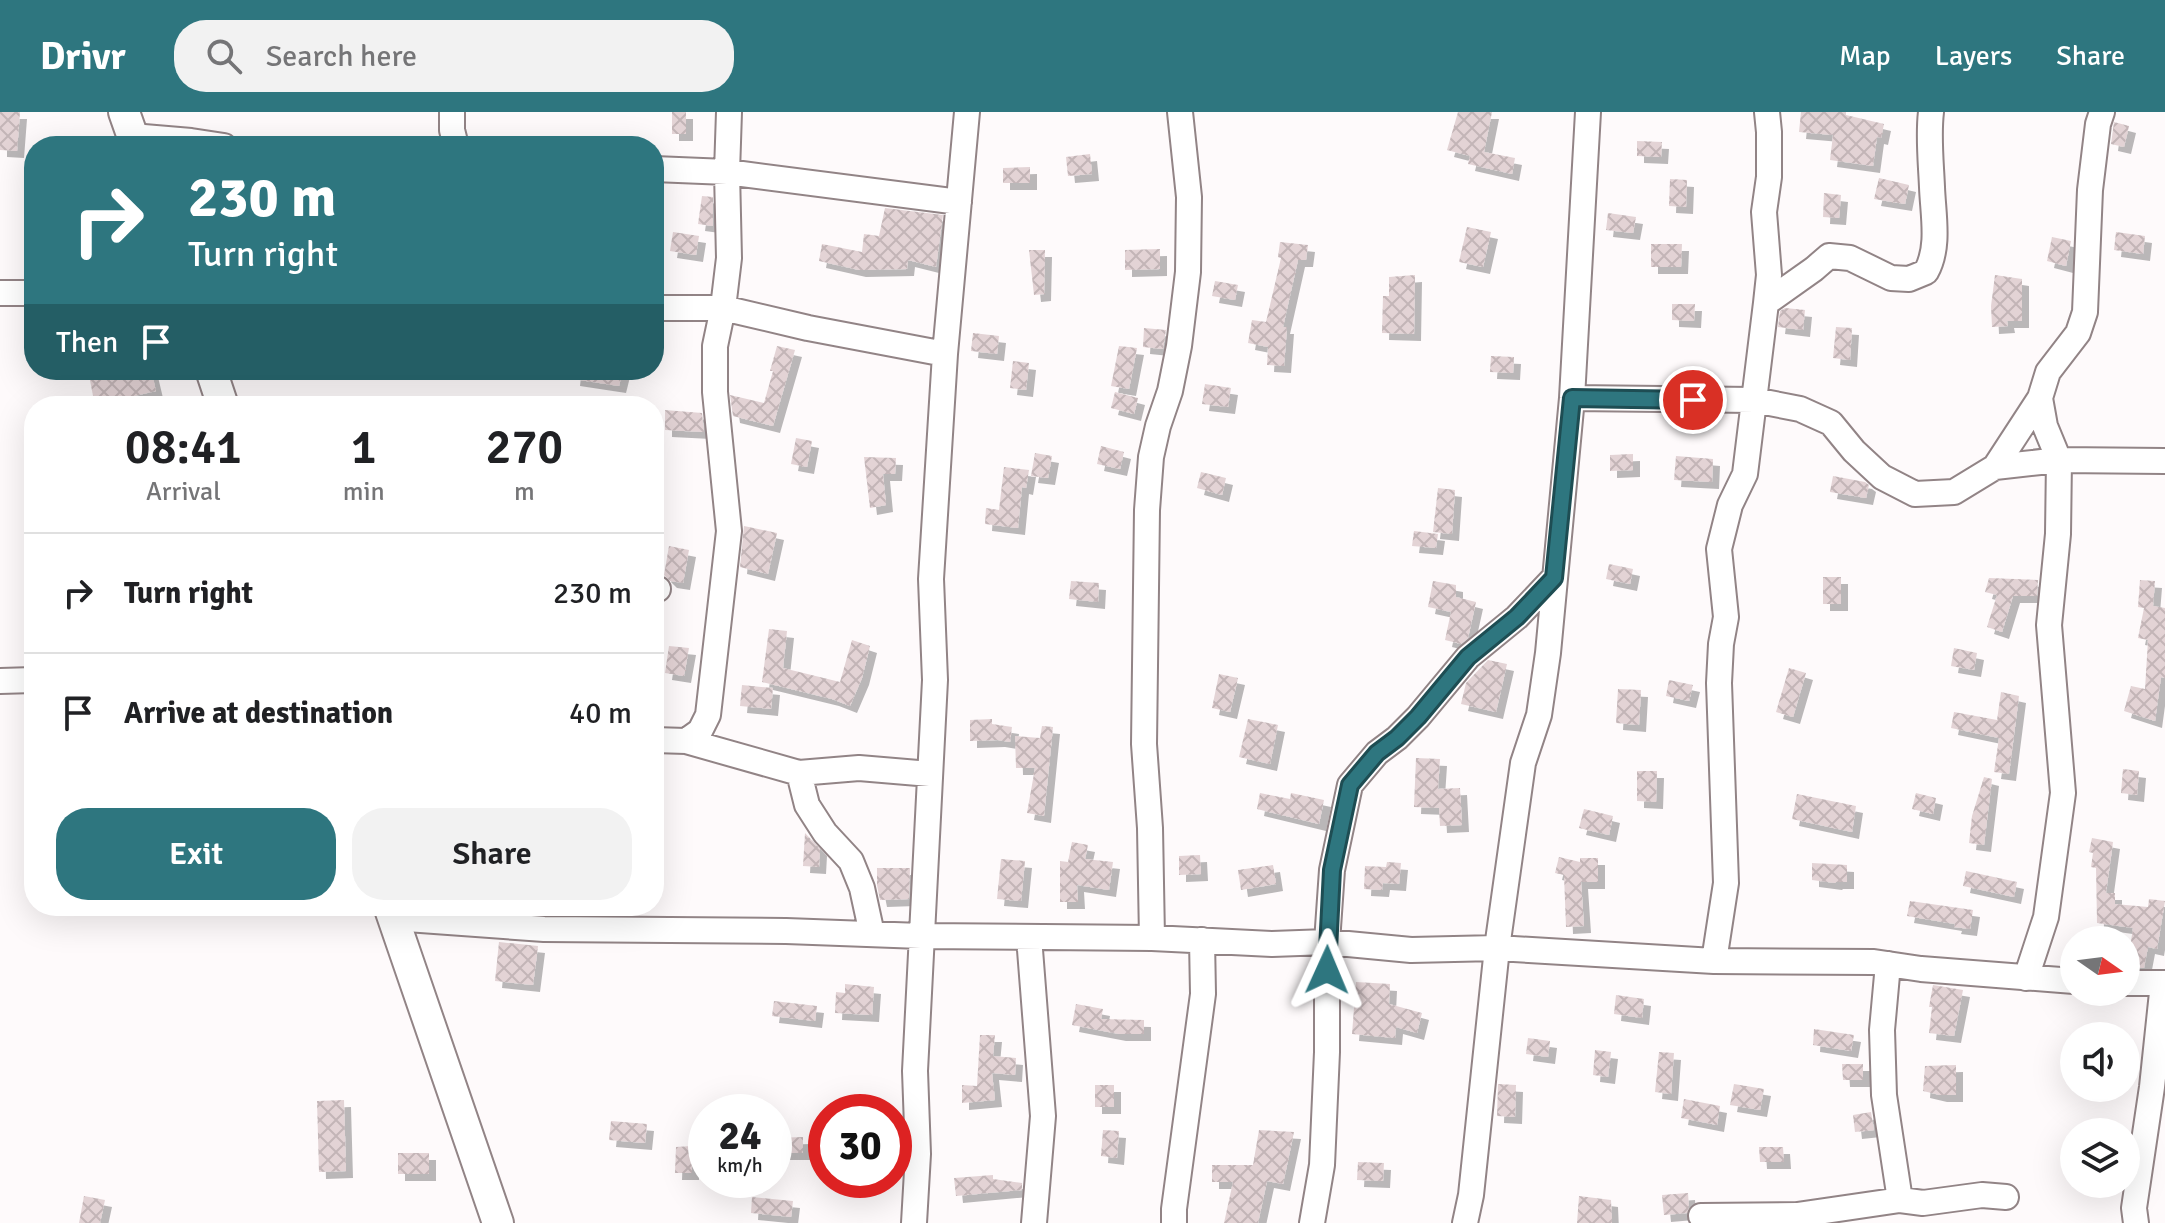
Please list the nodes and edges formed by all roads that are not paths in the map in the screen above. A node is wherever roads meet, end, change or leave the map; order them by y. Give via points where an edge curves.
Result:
1 (452, 112) edge
2 (729, 112) edge
3 (967, 112) edge
4 (1180, 112) edge
5 (1588, 112) edge
6 (1767, 112) edge
7 (1931, 112) edge
8 (2102, 112) edge
9 (131, 131) edge
10 (161, 136) edge
11 (454, 136) edge
12 (664, 169) edge
13 (727, 172) junction
14 (959, 202) junction
15 (0, 293) edge
16 (24, 293) edge
17 (1766, 303) junction
18 (664, 308) edge
19 (723, 308) junction
20 (945, 354) junction
21 (1572, 398) junction
22 (2040, 398) junction
23 (1754, 400) junction
24 (2059, 460) junction
25 (2165, 461) edge
26 (1995, 467) junction
27 (1554, 578) junction
28 (24, 680) edge
29 (0, 681) edge
30 (664, 740) edge
31 (686, 741) junction
32 (799, 773) junction
33 (930, 774) junction
34 (392, 916) edge
35 (427, 916) edge
36 (872, 934) junction
37 (921, 936) junction
38 (1029, 937) junction
39 (1152, 938) junction
40 (1202, 940) junction
41 (1327, 942) junction
42 (1497, 948) junction
43 (1714, 961) junction
44 (1888, 964) junction
45 (2026, 978) junction
46 (2060, 980) edge
47 (2140, 983) edge
48 (2164, 983) edge
49 (1471, 1195) junction
50 (2006, 1197) dead end
51 (1900, 1200) junction
52 (1701, 1216) dead end
53 (498, 1223) edge
54 (914, 1223) edge
55 (1034, 1223) edge
56 (1174, 1223) edge
57 (1312, 1223) edge
58 (1465, 1223) edge
59 (1485, 1223) edge
60 (2136, 1223) edge

1 - 11 street
2 - 13 street
3 - 14 street
4 - 39 street via 1189,197 1188,272 1179,346 1151,457 1147,510 1144,744
5 - 21 street
6 - 17 street
7 - 17 street via 1935,223 1926,272 1909,279 1891,278 1850,258 1829,256
8 - 22 street via 2090,190 2085,312 2078,333 2048,372
9 - 10 street
12 - 13 street
13 - 14 street
13 - 19 street via 729,258
14 - 20 street
15 - 16 street
17 - 23 street
18 - 19 street
19 - 20 street
19 - 31 street via 715,346 715,392 729,531 708,715 700,731
20 - 33 street via 931,579 935,680
21 - 23 street
21 - 27 street
22 - 24 street
22 - 26 street
23 - 26 street via 1800,409 1831,423 1882,477 1915,494 1954,492
23 - 43 street via 1745,474 1730,505 1719,549 1726,617 1719,698 1726,883
24 - 25 street
24 - 26 street
24 - 45 street via 2049,625 2063,793 2046,917
27 - 41 street via 1468,657 1350,785 1332,870
27 - 42 street via 1539,715 1523,763
28 - 29 street
30 - 31 street
31 - 32 street
32 - 33 street via 859,768
32 - 36 street via 807,805 851,861
33 - 37 street
34 - 53 street
35 - 36 street via 544,929
36 - 37 street
37 - 38 street
37 - 54 street
38 - 39 street
38 - 55 street via 1043,1116
39 - 40 street
40 - 41 street
40 - 56 street via 1203,994
41 - 42 street via 1411,950
41 - 57 street via 1322,1151
42 - 43 street
42 - 49 street
43 - 44 street
44 - 45 street
44 - 51 street via 1884,1095
45 - 46 street
47 - 48 street
48 - 60 street
49 - 58 street
49 - 59 street
50 - 51 street
51 - 52 street via 1797,1215

